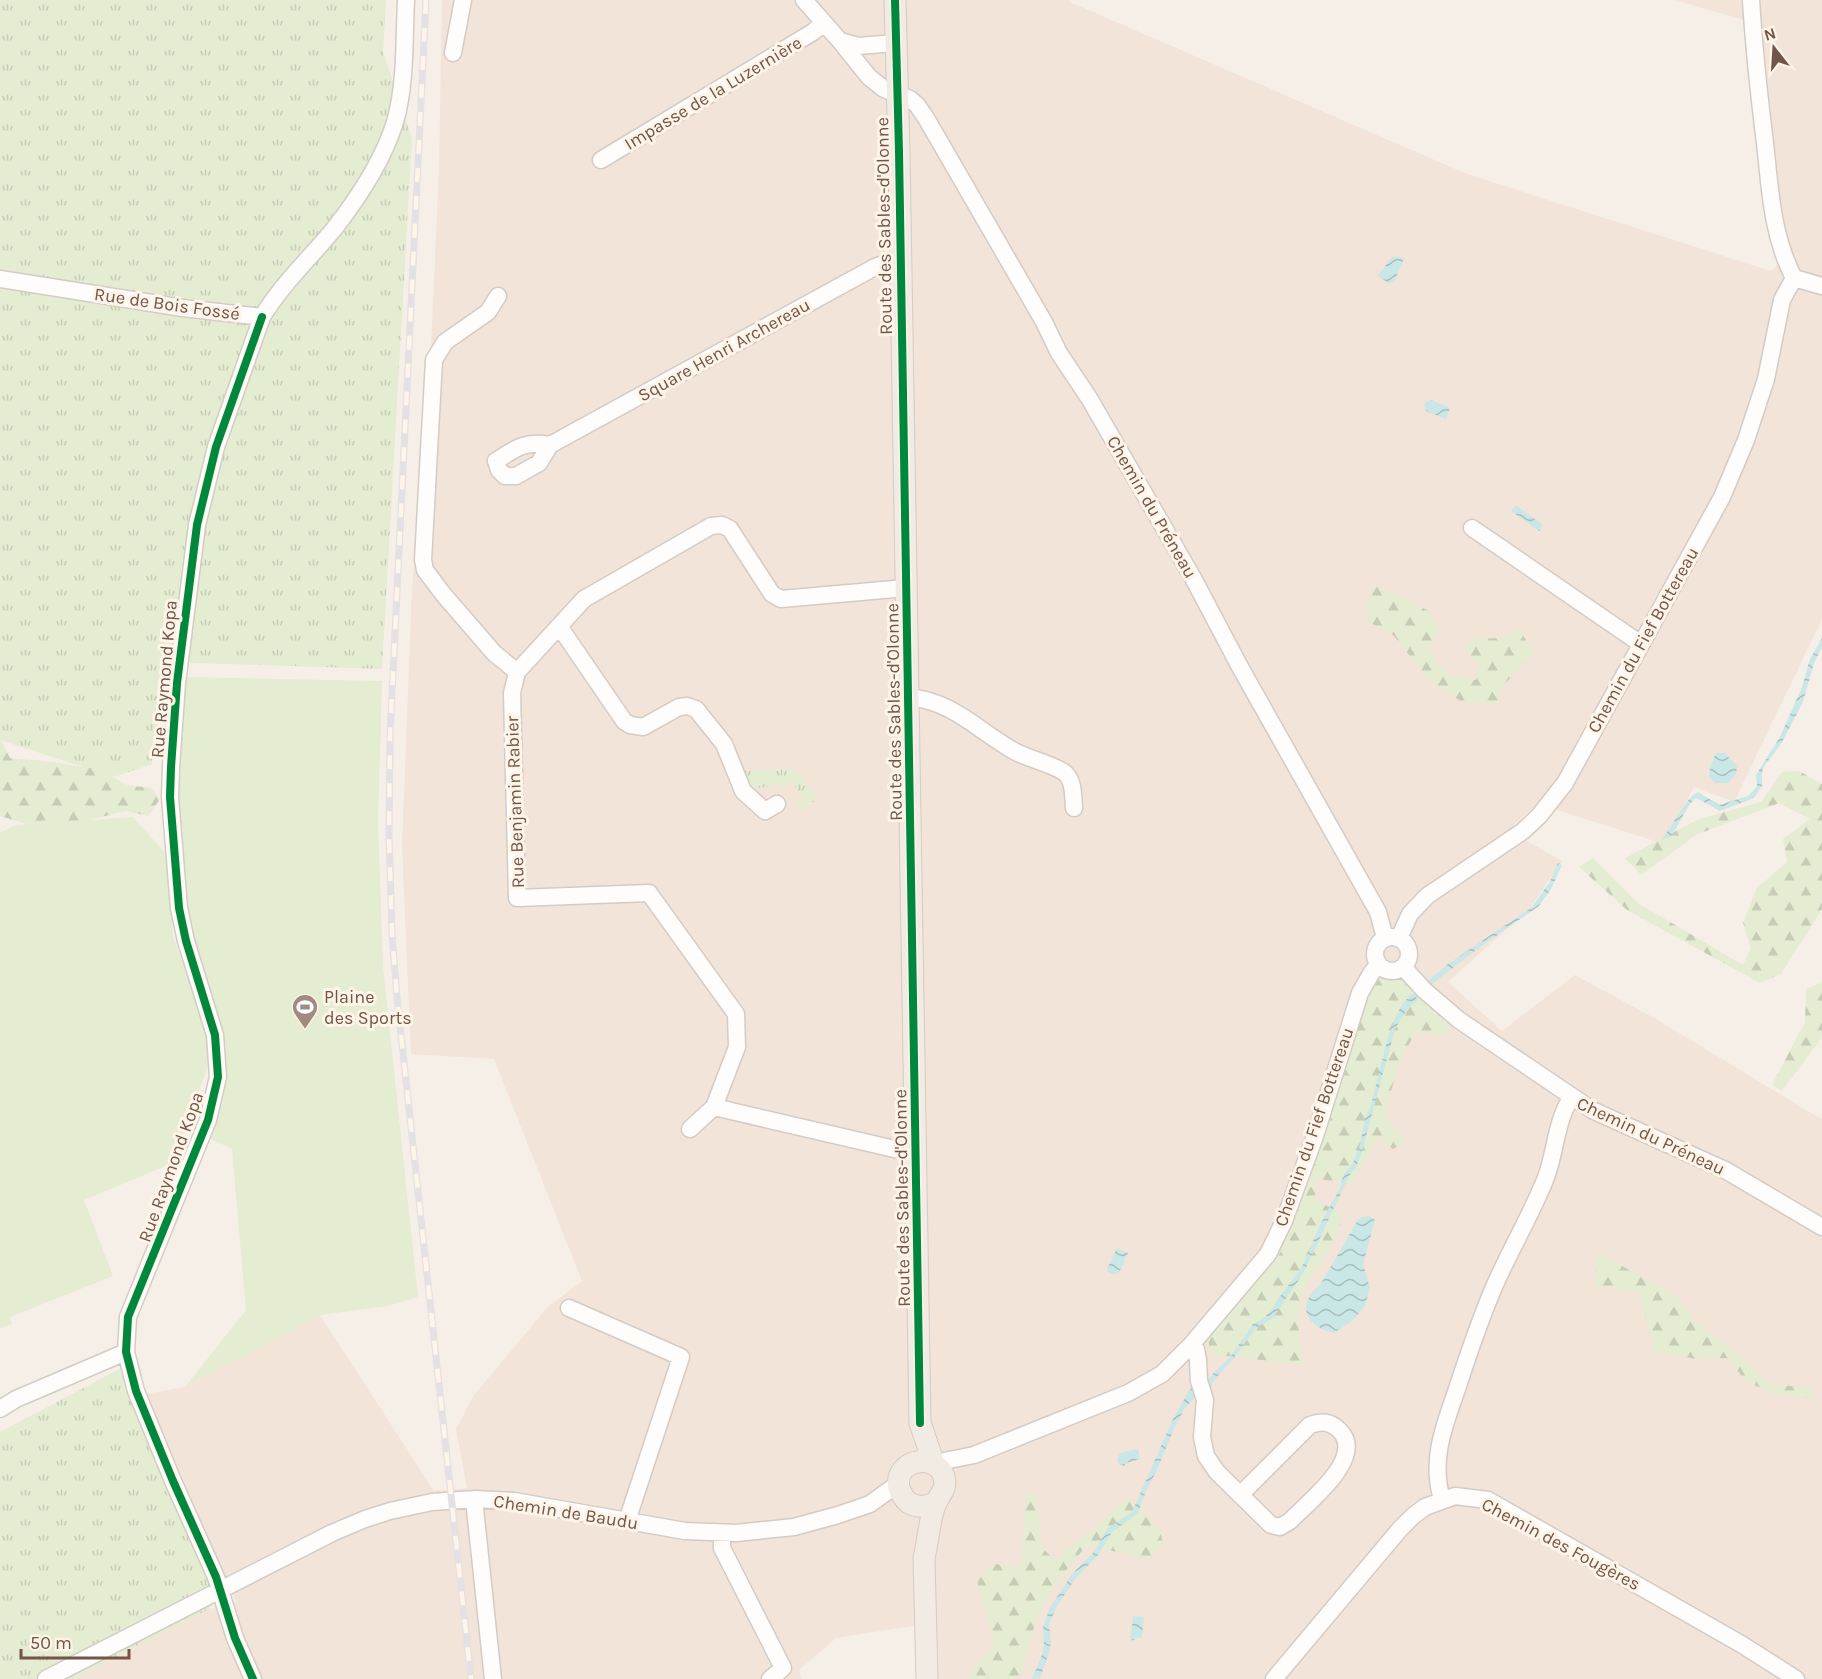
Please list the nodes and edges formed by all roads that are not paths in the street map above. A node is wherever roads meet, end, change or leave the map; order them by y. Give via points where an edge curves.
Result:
1 (406, 0) edge
2 (463, 0) edge
3 (804, 0) edge
4 (895, 0) edge
5 (1751, 0) edge
6 (824, 24) junction
7 (840, 40) junction
8 (895, 43) junction
9 (453, 53) dead end
10 (896, 92) junction
11 (601, 160) dead end
12 (900, 262) junction
13 (1794, 278) junction
14 (0, 279) edge
15 (1822, 286) edge
16 (498, 296) dead end
17 (262, 317) junction
18 (550, 445) dead end
19 (1472, 528) dead end
20 (906, 588) junction
21 (559, 626) junction
22 (1641, 644) junction
23 (518, 672) junction
24 (908, 697) junction
25 (777, 804) dead end
26 (1074, 808) dead end
27 (1392, 938) junction
28 (1379, 965) junction
29 (1403, 967) junction
30 (1571, 1098) junction
31 (714, 1107) junction
32 (690, 1130) dead end
33 (916, 1154) junction
34 (1822, 1227) edge
35 (569, 1308) dead end
36 (1191, 1345) junction
37 (126, 1352) junction
38 (0, 1409) edge
39 (920, 1423) junction
40 (910, 1464) junction
41 (939, 1470) junction
42 (1240, 1495) junction
43 (906, 1496) junction
44 (474, 1499) junction
45 (1442, 1499) junction
46 (936, 1502) junction
47 (627, 1521) junction
48 (722, 1533) junction
49 (924, 1558) junction
50 (221, 1589) junction
51 (46, 1679) edge
52 (254, 1679) edge
53 (493, 1679) edge
54 (770, 1679) edge
55 (927, 1679) edge
56 (1274, 1679) edge
57 (1796, 1679) edge

1 - 17 street, Rue de Bois Fossé via 400,99 387,144 360,192 311,256 283,285
2 - 9 street
3 - 6 street, Chemin du Préneau
4 - 8 main road, Route des Sables-d'Olonne
5 - 13 street via 1773,216 1784,260
6 - 7 street, Chemin du Préneau
6 - 11 street, Impasse de la Luzernière
7 - 8 street via 858,46
7 - 10 street, Chemin du Préneau via 869,77 884,89
8 - 10 main road, Route des Sables-d'Olonne
10 - 12 main road, Route des Sables-d'Olonne
10 - 27 street, Chemin du Préneau via 917,105 926,118 1187,568
12 - 18 street, Square Henri Archereau via 875,267
12 - 20 main road, Route des Sables-d'Olonne
13 - 15 street
13 - 22 street, Chemin du Fief Bottereau via 1782,300 1766,380 1746,440 1722,497
14 - 17 street, Rue de Bois Fossé
16 - 23 street via 488,312 445,342 434,360 423,560 425,570 443,594 494,653
17 - 37 street, Rue Raymond Kopa via 216,447 197,525 177,683 171,767 179,908 215,1035 218,1077 208,1120 128,1317
19 - 22 street
20 - 21 street via 782,600 772,594 730,529 711,526 584,599
20 - 24 main road, Route des Sables-d'Olonne
21 - 23 street
21 - 25 street via 624,721 643,727 679,707 696,709 724,744 743,791 765,811
22 - 27 street, Chemin du Fief Bottereau via 1565,783 1539,816 1499,849 1427,896
23 - 31 street, Rue Benjamin Rabier via 512,693 517,898 649,893 735,1014 737,1047
24 - 26 street via 930,700 954,710 1014,751 1065,773 1073,788
24 - 33 main road, Route des Sables-d'Olonne
27 - 28 street via 1378,945
27 - 29 street via 1403,942 1409,951
28 - 29 street via 1388,970
28 - 36 street, Chemin du Fief Bottereau via 1360,993 1314,1138 1268,1254
29 - 30 street, Chemin du Préneau via 1459,1020
30 - 34 street, Chemin du Préneau via 1725,1170
30 - 45 street via 1561,1119 1550,1169 1494,1286 1446,1420 1436,1463
31 - 32 street
31 - 33 street
33 - 39 main road, Route des Sables-d'Olonne
35 - 47 street via 681,1357
36 - 41 street, Chemin du Fief Bottereau via 1146,1384 974,1455 957,1467
36 - 42 street via 1196,1349 1205,1400 1202,1437 1206,1456
37 - 38 street
37 - 50 street, Rue Raymond Kopa via 152,1431
39 - 40 main road, Route des Sables-d'Olonne
39 - 41 main road, Route des Sables-d'Olonne
40 - 41 main road via 922,1460
40 - 43 main road, Route des Sables-d'Olonne via 902,1472
41 - 46 main road via 943,1492
42 - 42 street via 1271,1525 1280,1527 1338,1472 1347,1452 1345,1436 1334,1425 1322,1421 1310,1425
43 - 46 main road via 924,1506
43 - 48 street, Chemin de Baudu via 794,1527
43 - 49 main road
44 - 47 street, Chemin de Baudu via 514,1501
44 - 50 street, Chemin de Baudu via 432,1502 365,1519
44 - 53 street
45 - 56 street, Chemin des Fougères via 1425,1507 1400,1529
45 - 57 street, Chemin des Fougères via 1462,1496 1488,1500
46 - 49 main road
47 - 48 street, Chemin de Baudu
48 - 54 street via 722,1548 783,1668
49 - 55 main road
50 - 51 street, Chemin de Baudu
50 - 52 street, Rue Raymond Kopa via 235,1638

